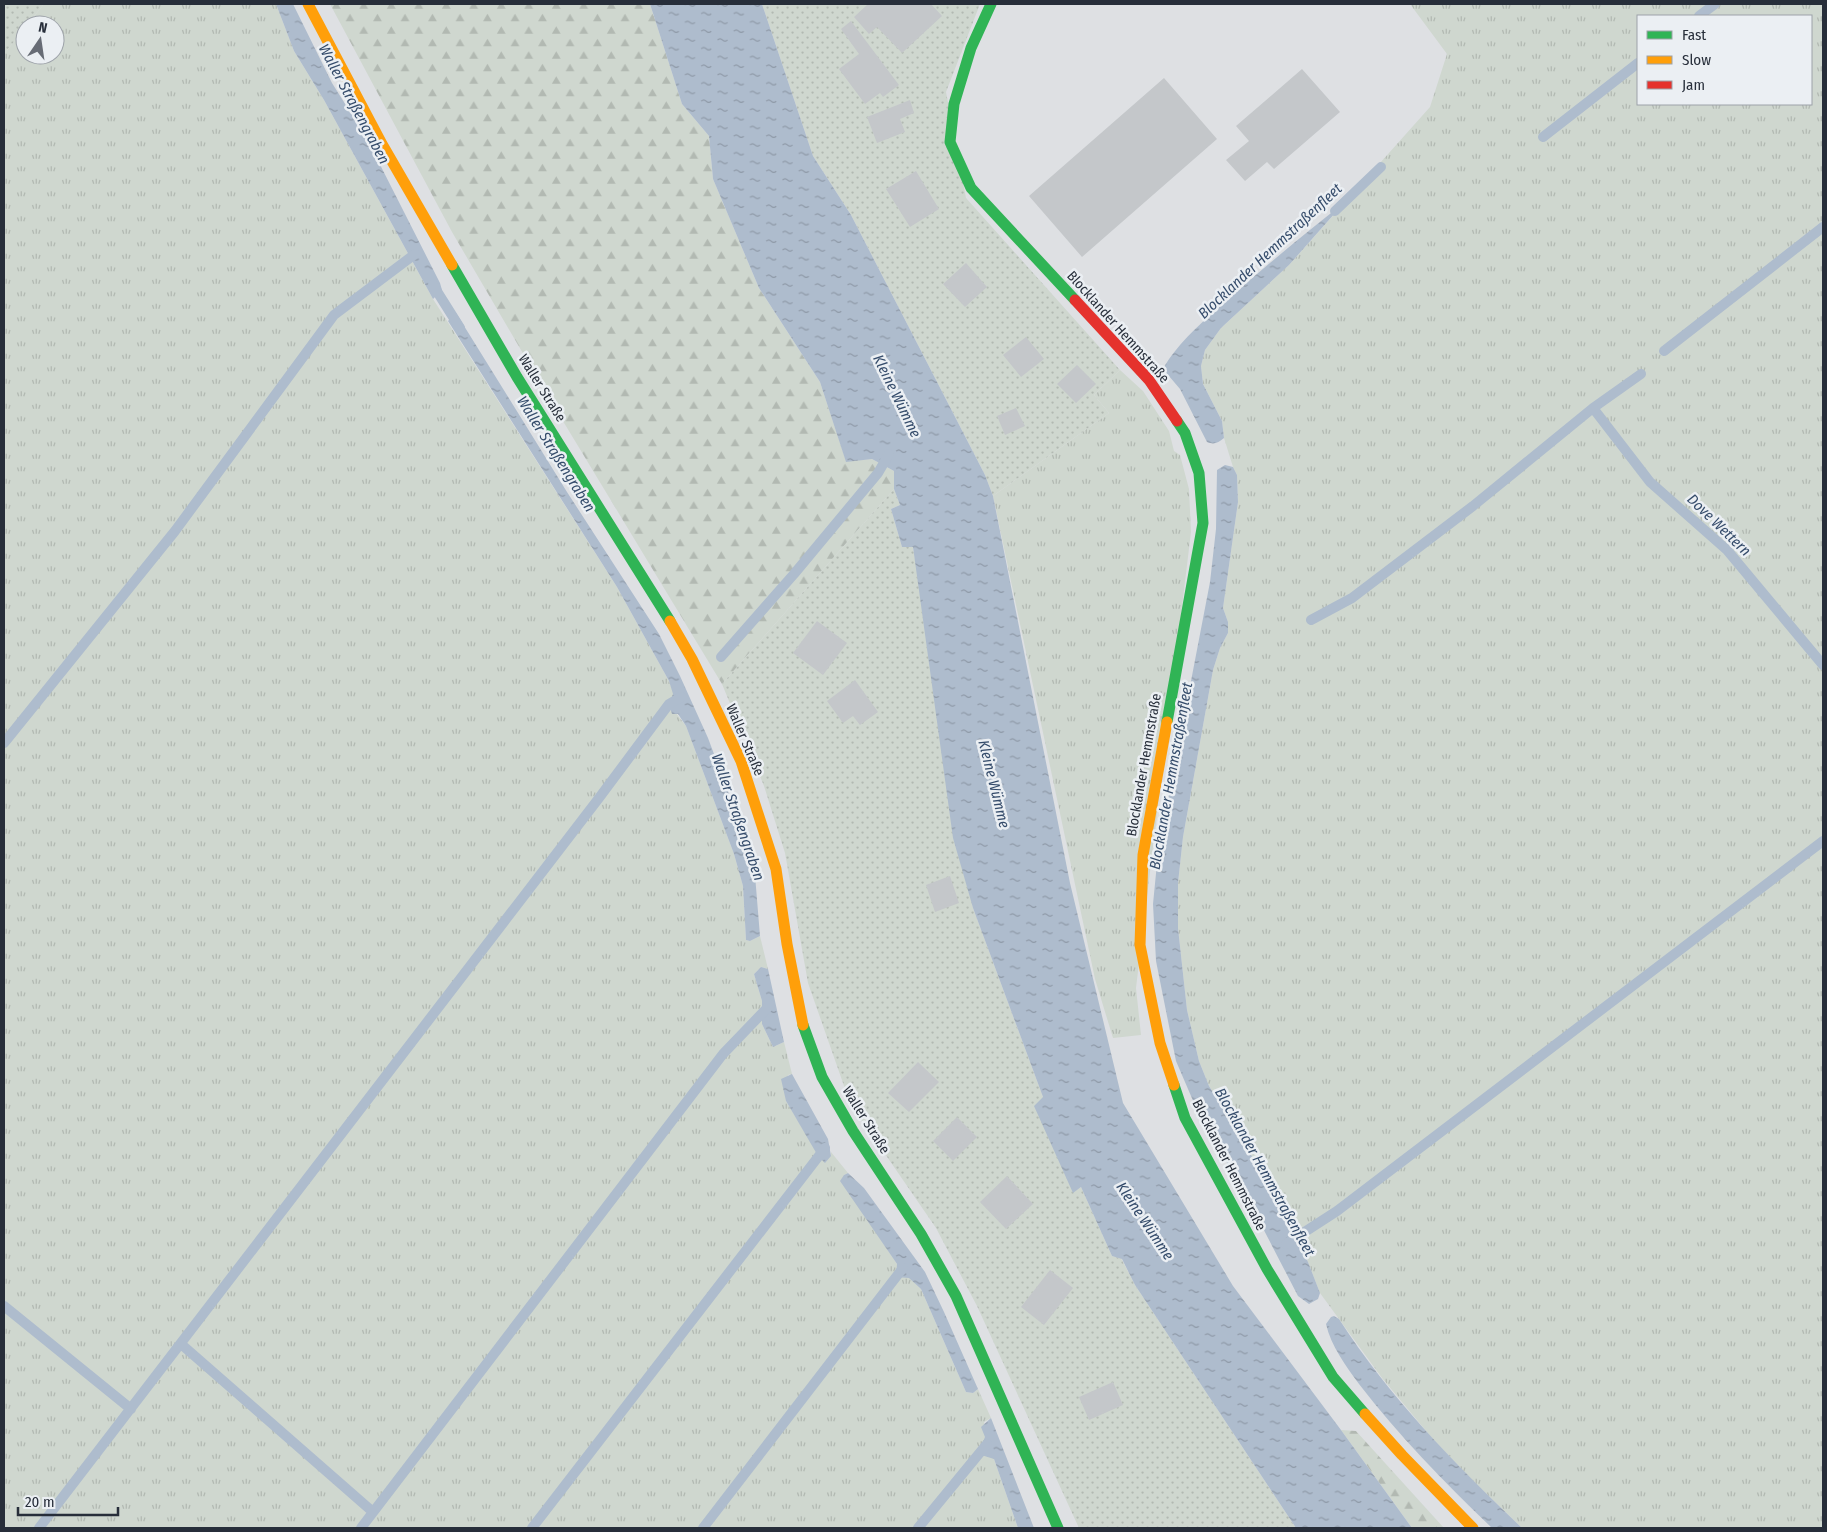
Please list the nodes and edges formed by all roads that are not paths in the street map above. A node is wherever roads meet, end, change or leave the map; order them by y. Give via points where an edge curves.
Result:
1 (308, 4) edge
2 (991, 4) edge
3 (1058, 1528) edge
4 (1473, 1528) edge

1 - 3 street, Waller Straße via 382,144 517,377 692,659 741,761 776,869 802,1021 822,1077 921,1234 956,1296
2 - 4 street, Blocklander Hemmstraße via 971,48 954,104 950,142 971,188 1149,380 1185,433 1199,473 1203,523 1143,855 1140,944 1160,1044 1185,1118 1267,1269 1333,1377

